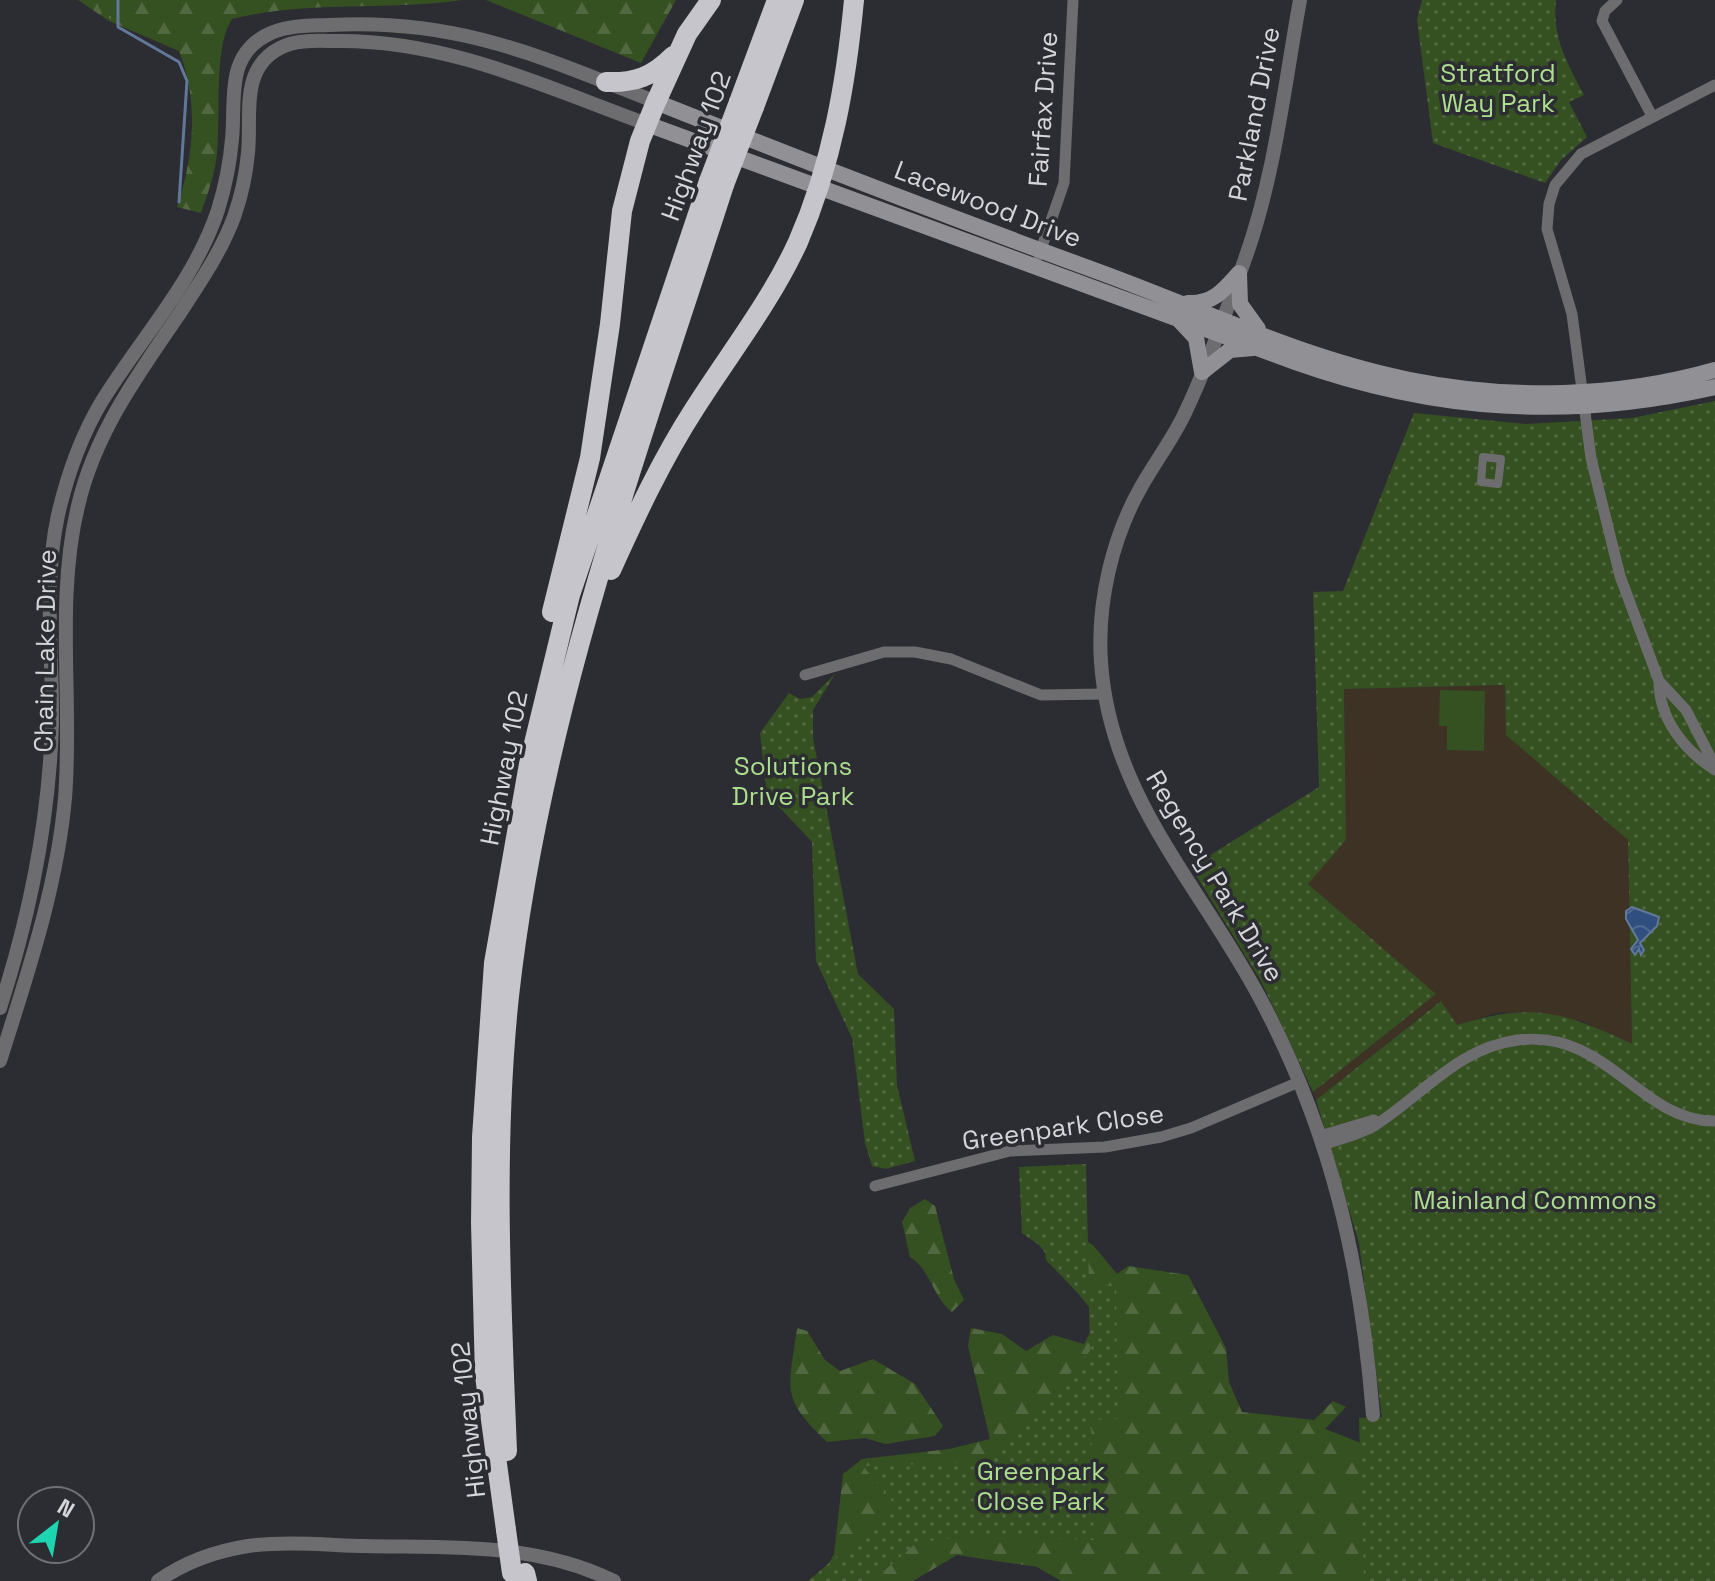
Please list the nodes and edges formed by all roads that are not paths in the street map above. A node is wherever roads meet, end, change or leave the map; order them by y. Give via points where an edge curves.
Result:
1 (711, 0) edge
2 (777, 0) edge
3 (794, 0) edge
4 (854, 0) edge
5 (1073, 0) edge
6 (1300, 0) edge
7 (1617, 0) edge
8 (253, 45) joint
9 (277, 49) joint
10 (679, 51) junction
11 (606, 82) junction
12 (1715, 85) edge
13 (656, 102) junction
14 (746, 105) junction
15 (1652, 116) junction
16 (647, 124) junction
17 (825, 167) junction
18 (717, 183) junction
19 (819, 188) junction
20 (1038, 258) junction
21 (1239, 273) junction
22 (1177, 309) junction
23 (1220, 325) junction
24 (1264, 342) junction
25 (1715, 370) edge
26 (1202, 372) junction
27 (1715, 387) edge
28 (1582, 400) junction
29 (805, 675) dead end
30 (1659, 681) junction
31 (1104, 694) junction
32 (1715, 768) edge
33 (528, 861) junction
34 (494, 963) junction
35 (4, 982) edge
36 (23, 988) junction
37 (0, 1008) edge
38 (0, 1061) edge
39 (1299, 1082) junction
40 (1715, 1121) edge
41 (1321, 1140) junction
42 (875, 1186) dead end
43 (1373, 1415) dead end
44 (512, 1530) junction
45 (519, 1577) edge
46 (158, 1581) edge
47 (614, 1581) edge

1 - 10 highway
2 - 14 highway, Highway 102
3 - 14 highway, Highway 102
4 - 17 highway via 839,119
5 - 20 street, Fairfax Drive via 1064,183
6 - 21 street, Parkland Drive via 1274,164
7 - 15 street via 1602,21
8 - 11 street, Lacewood Drive via 279,30 299,27 427,28 495,41
8 - 35 street, Chain Lake Drive via 235,75 231,152 215,220 187,276 90,423 58,517 50,585 52,721 43,837 25,925
9 - 16 street, Lacewood Drive via 328,41 428,48
9 - 36 street, Chain Lake Drive via 257,68 251,84 246,170 226,237 113,415 78,503 65,598 64,800 49,891
10 - 11 highway via 641,79
10 - 13 highway
11 - 13 street, Lacewood Drive
12 - 15 street
13 - 16 highway
13 - 17 main road, Lacewood Drive
14 - 18 highway, Highway 102, bridge
15 - 28 street via 1581,154 1555,185 1549,204 1547,229 1572,314
16 - 19 main road, Lacewood Drive
16 - 34 highway via 622,211 590,458 524,742
17 - 19 highway
17 - 20 main road, Lacewood Drive
18 - 33 highway, Highway 102 via 589,601
18 - 34 highway, Highway 102 via 566,610 529,764
19 - 20 main road, Lacewood Drive
19 - 33 highway via 780,277 692,411 601,592
20 - 22 main road, Lacewood Drive
21 - 22 main road via 1210,300
21 - 23 street, Parkland Drive
21 - 24 main road via 1244,313
22 - 23 main road, Lacewood Drive
22 - 26 main road via 1196,338
23 - 24 main road, Lacewood Drive
23 - 26 street, Regency Park Drive
24 - 26 main road via 1230,350
24 - 28 main road, Lacewood Drive via 1409,380
25 - 28 main road, Lacewood Drive
26 - 31 street, Regency Park Drive via 1117,543 1101,624
27 - 28 main road, Lacewood Drive via 1670,397
28 - 30 street via 1615,557
29 - 31 street via 884,652 915,652 951,659 1041,695
30 - 32 street via 1686,710
30 - 32 street via 1659,697 1676,734
31 - 39 street, Regency Park Drive via 1115,746 1136,795 1247,976
33 - 44 highway, Highway 102 via 509,998 498,1216
34 - 44 highway, Highway 102 via 482,1137 485,1376
35 - 36 street
35 - 37 street, Chain Lake Drive
36 - 38 street, Chain Lake Drive
39 - 41 street, Regency Park Drive
39 - 42 street, Greenpark Close via 1161,1137 1105,1147 1010,1151
40 - 41 street via 1675,1112 1572,1045 1533,1039 1490,1045 1463,1057 1386,1117
41 - 43 street, Regency Park Drive via 1359,1278
44 - 45 highway, Highway 102
46 - 47 street via 221,1551 282,1544 537,1553

